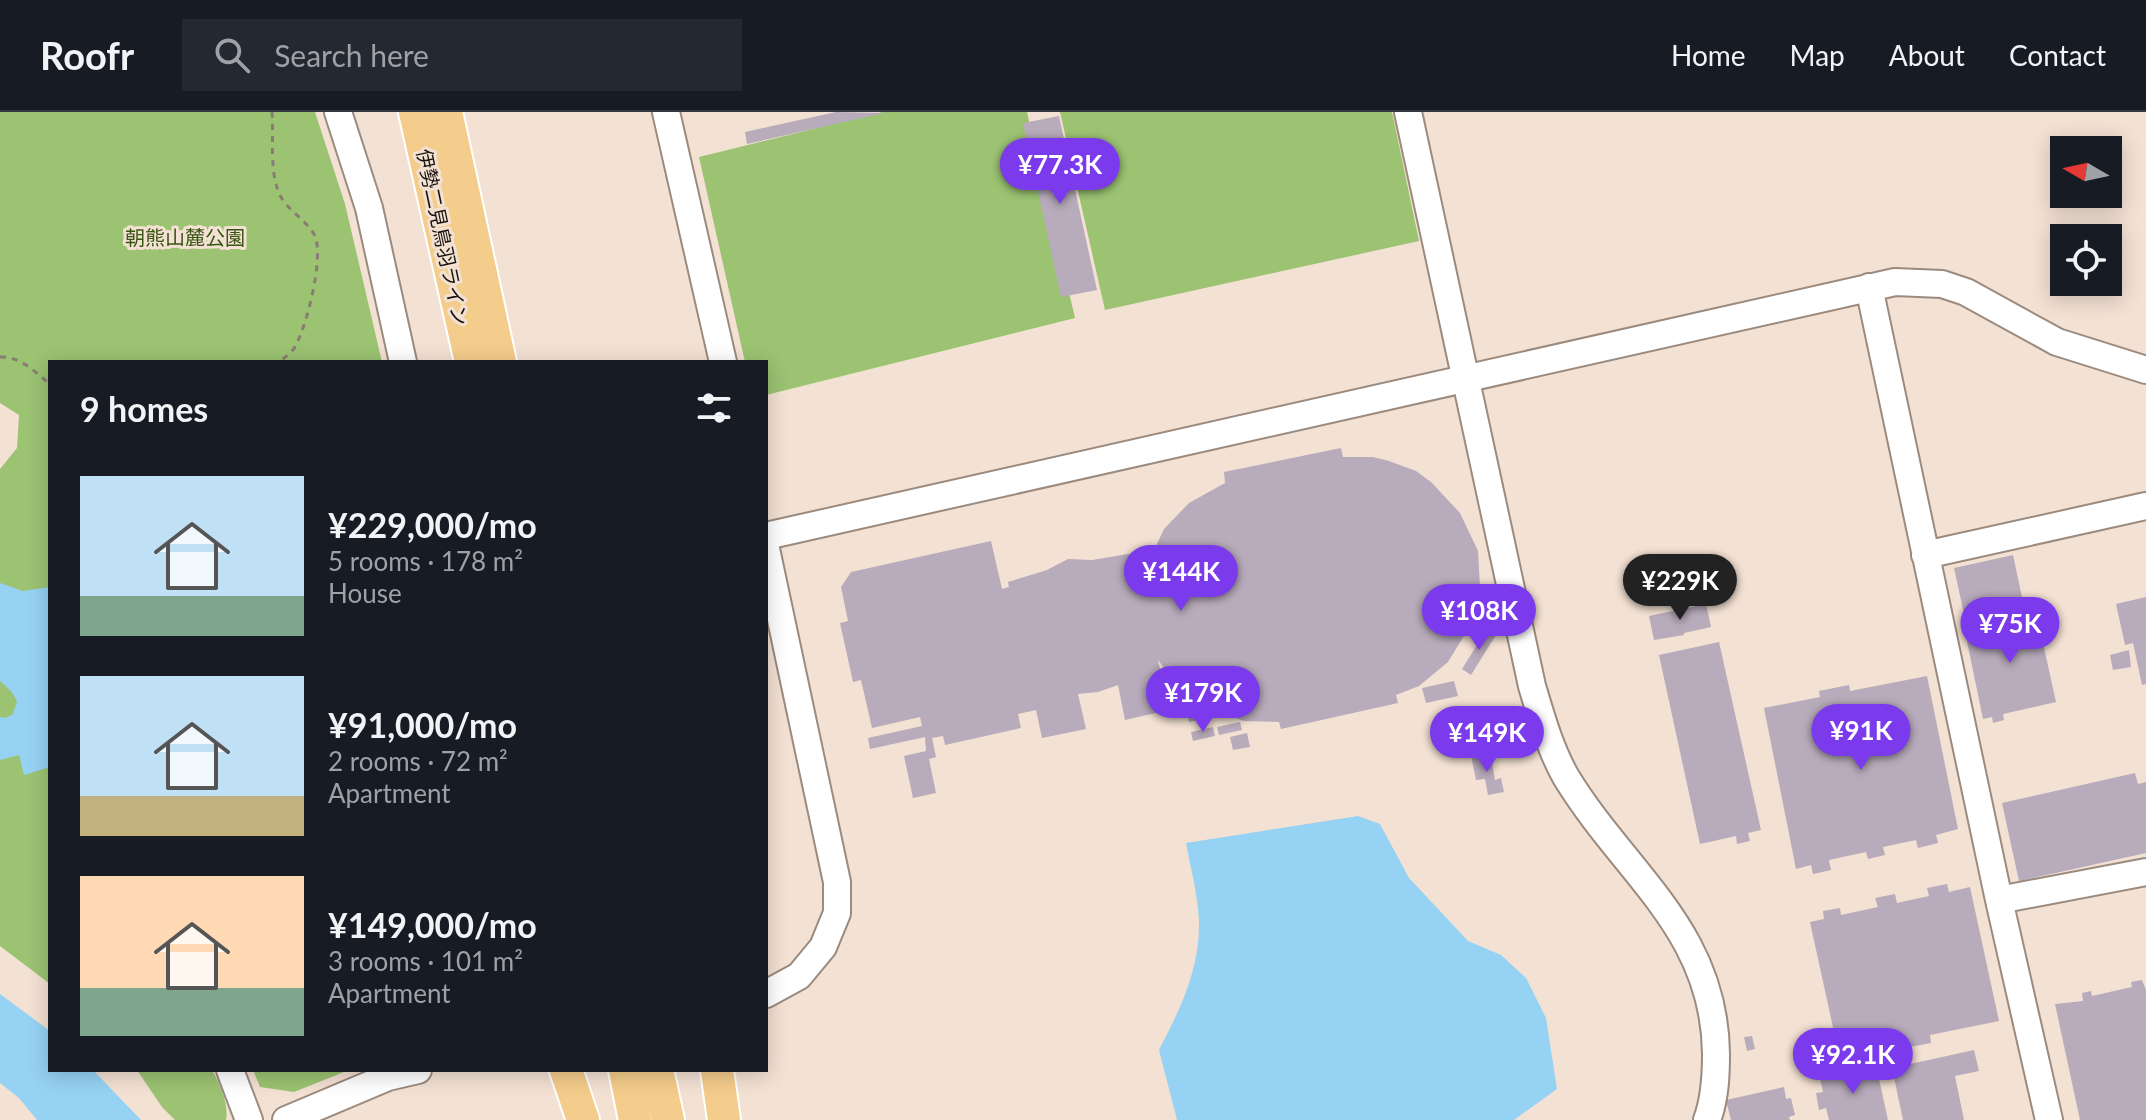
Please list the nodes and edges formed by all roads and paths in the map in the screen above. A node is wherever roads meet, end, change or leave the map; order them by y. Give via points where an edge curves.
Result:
1 (272, 112) edge
2 (338, 112) edge
3 (415, 112) edge
4 (446, 112) edge
5 (666, 112) edge
6 (1408, 112) edge
7 (476, 252) junction
8 (1869, 287) junction
9 (0, 357) edge
10 (281, 360) edge
11 (403, 360) edge
12 (471, 360) edge
13 (500, 360) edge
14 (514, 360) edge
15 (723, 360) edge
16 (2146, 370) edge
17 (1464, 377) junction
18 (48, 382) edge
19 (2146, 506) edge
20 (768, 536) edge
21 (1925, 555) junction
22 (768, 558) edge
23 (2146, 872) edge
24 (1999, 900) junction
25 (768, 993) edge
26 (231, 1072) edge
27 (409, 1072) edge
28 (567, 1072) edge
29 (625, 1072) edge
30 (657, 1072) edge
31 (717, 1072) edge
32 (249, 1120) edge
33 (286, 1120) edge
34 (583, 1120) edge
35 (635, 1120) edge
36 (668, 1120) edge
37 (724, 1120) edge
38 (1707, 1120) edge
39 (2049, 1120) edge

1 - 10 path via 279,194 315,236 319,263 305,323 295,348
2 - 11 street via 369,208
3 - 12 main road, 伊勢二見鳥羽ライン
4 - 7 main road, 伊勢二見鳥羽ライン
5 - 15 street
6 - 17 street
7 - 13 main road, 伊勢二見鳥羽ライン
7 - 14 main road
8 - 16 street via 1942,284 2057,342
8 - 17 street
8 - 21 street
9 - 18 path via 27,366
17 - 20 street
17 - 38 street via 1532,686 1553,748 1590,811 1678,926 1707,987 1716,1063
19 - 21 street
21 - 24 street
22 - 25 street via 837,882 837,913 823,947 799,976
23 - 24 street
24 - 39 street
26 - 32 street
27 - 33 street
28 - 34 main road
29 - 35 main road
30 - 36 main road
31 - 37 main road

